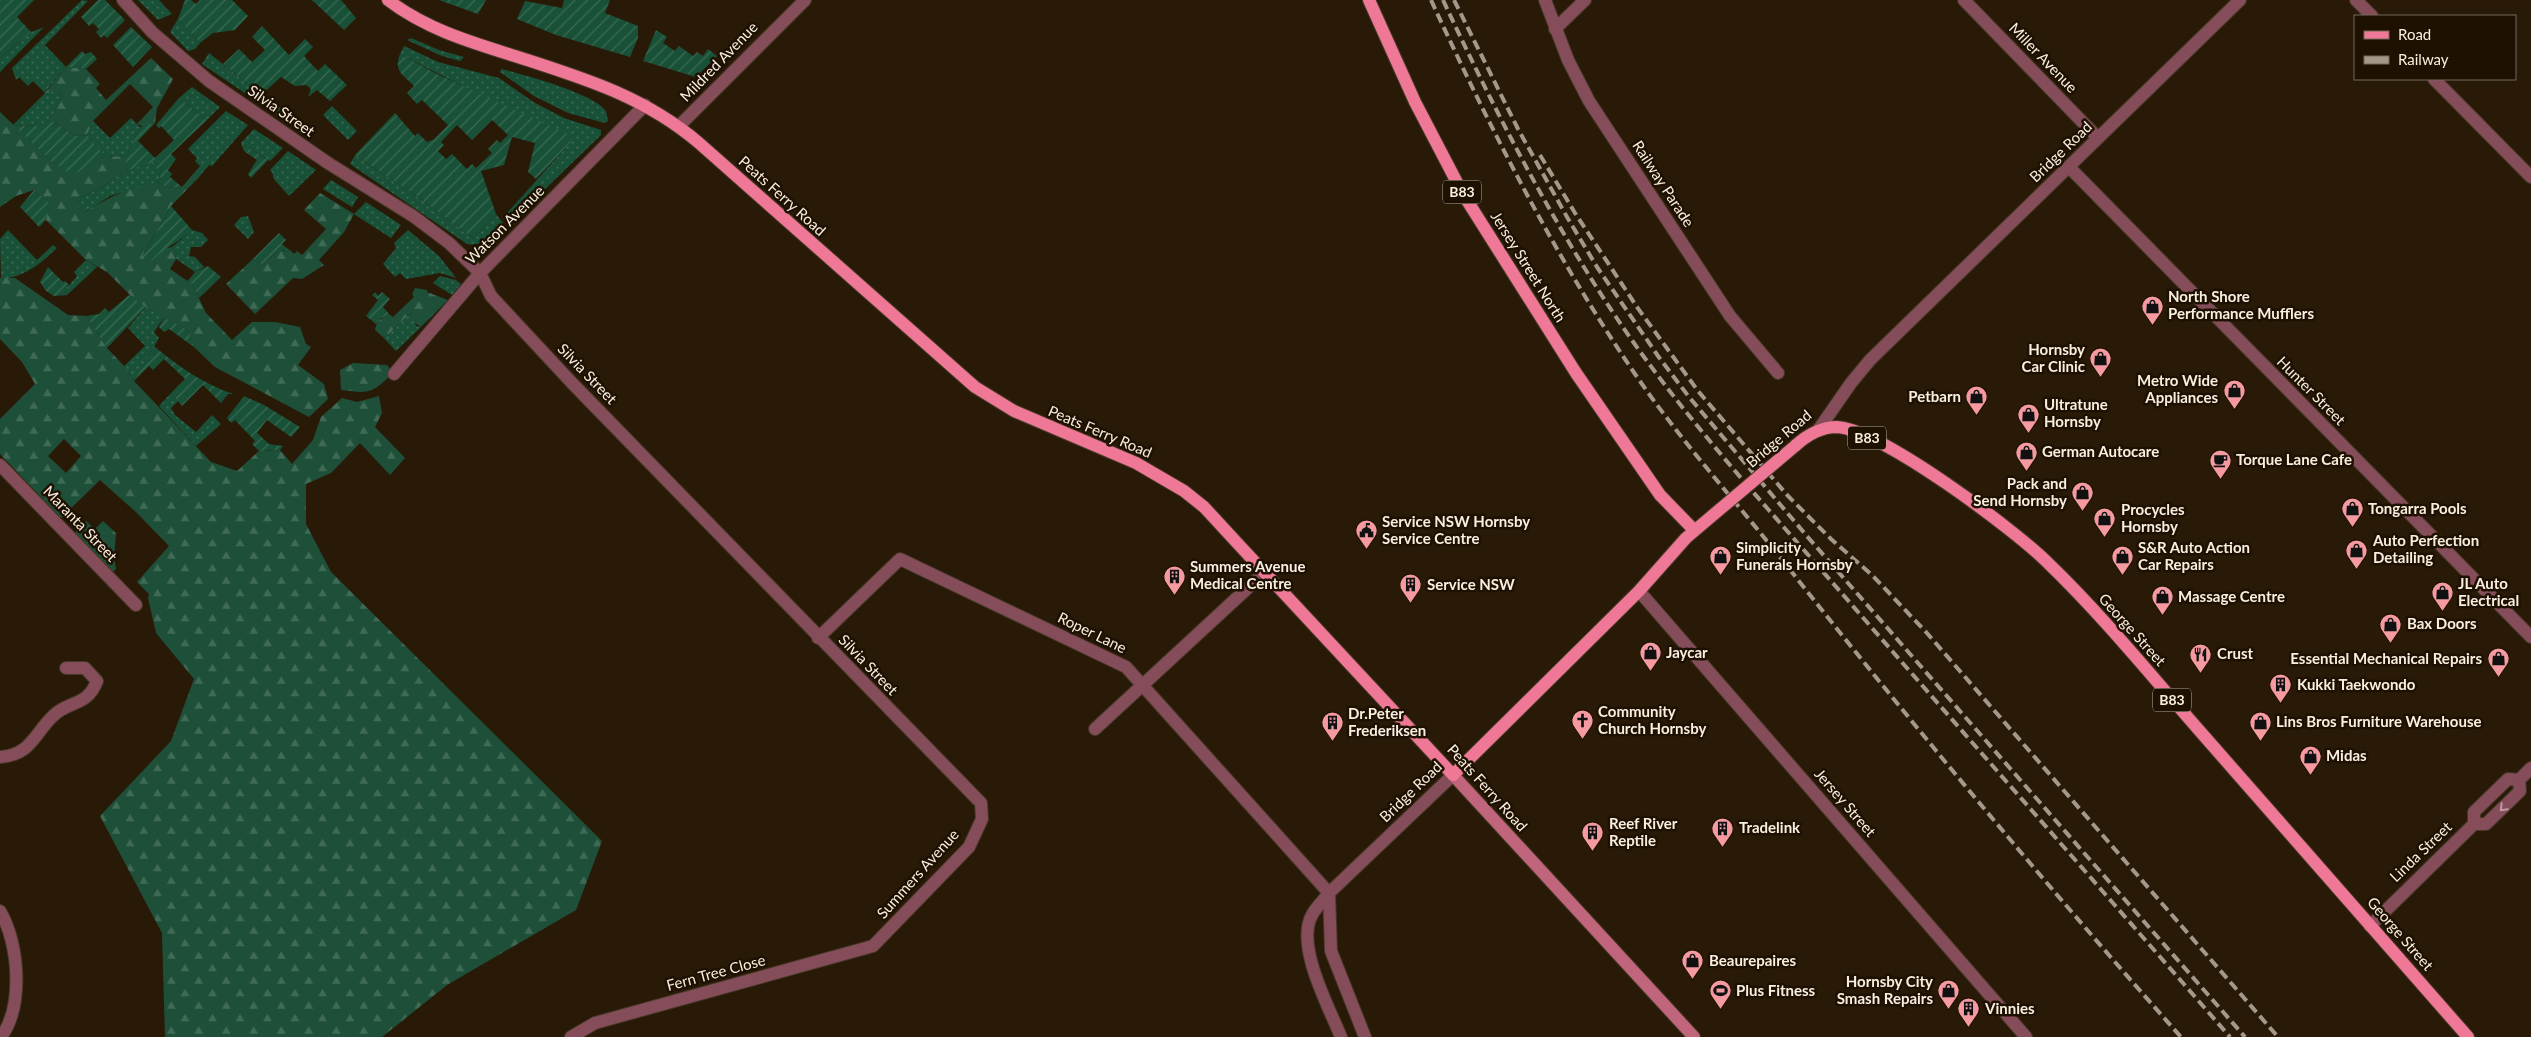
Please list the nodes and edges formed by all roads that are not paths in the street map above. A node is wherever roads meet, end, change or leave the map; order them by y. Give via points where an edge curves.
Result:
1 (123, 0) edge
2 (388, 0) edge
3 (805, 0) edge
4 (1369, 0) edge
5 (1545, 0) edge
6 (1585, 0) edge
7 (1964, 0) edge
8 (2240, 0) edge
9 (2356, 0) edge
10 (2371, 15) edge
11 (1555, 29) junction
12 (2435, 80) edge
13 (645, 105) junction
14 (679, 126) junction
15 (2098, 138) junction
16 (2069, 167) junction
17 (2531, 177) edge
18 (480, 274) junction
19 (1778, 373) dead end
20 (394, 374) dead end
21 (1819, 429) junction
22 (0, 465) edge
23 (1694, 530) junction
24 (1265, 572) junction
25 (1638, 591) junction
26 (136, 605) dead end
27 (2531, 637) edge
28 (818, 638) junction
29 (66, 668) dead end
30 (1142, 686) junction
31 (1094, 729) dead end
32 (0, 757) edge
33 (2531, 768) edge
34 (1454, 775) junction
35 (982, 819) joint
36 (1329, 893) junction
37 (0, 911) edge
38 (2370, 926) junction
39 (873, 946) joint
40 (1, 1037) edge
41 (571, 1037) edge
42 (1341, 1037) edge
43 (1365, 1037) edge
44 (1694, 1037) edge
45 (2026, 1037) edge
46 (2468, 1037) edge

1 - 18 street, Silvia Street via 152,32 209,80 295,141 413,216 450,243
2 - 13 main road, Peats Ferry Road via 432,28 601,84
3 - 14 street, Mildred Avenue
4 - 23 main road, Jersey Street North / B83 via 1415,102 1462,194 1576,374 1654,488
5 - 11 street, Railway Parade
6 - 11 street
7 - 15 street, Miller Avenue
8 - 15 street, Bridge Road
9 - 10 street
11 - 19 street, Railway Parade via 1594,109 1730,316
12 - 17 street
13 - 14 main road, Peats Ferry Road
13 - 18 street, Watson Avenue
14 - 24 main road, Peats Ferry Road via 975,387 1032,420 1136,463 1170,482 1204,508
15 - 16 street, Bridge Road
16 - 21 street, Bridge Road via 1870,360
16 - 27 street, Hunter Street
18 - 20 street, Watson Avenue
18 - 28 street, Silvia Street via 491,296 528,336
21 - 23 main road, Bridge Road, bridge
21 - 38 main road, George Street / B83 via 1849,430 1892,450 2003,522 2048,563 2146,670
22 - 26 street, Maranta Street
23 - 25 main road, Bridge Road
24 - 30 street
24 - 34 main road, Peats Ferry Road
25 - 34 main road, Bridge Road
25 - 45 street, Jersey Street
28 - 30 street, Roper Lane via 900,559 1126,667
28 - 35 street, Silvia Street via 981,803
29 - 32 street via 85,668 93,674 97,681 92,694 53,715 23,751
30 - 31 street
30 - 36 street, Roper Lane
33 - 38 street, Linda Street via 2519,780 2508,779 2474,812 2474,824
34 - 36 street, Bridge Road
34 - 44 main road, Peats Ferry Road
35 - 39 street, Summers Avenue via 969,847
36 - 42 street, Bridge Road via 1311,915 1307,942 1310,958
36 - 43 street via 1330,951
37 - 40 street via 14,948 17,972 14,1000
38 - 46 main road, George Street / B83
39 - 41 street, Fern Tree Close via 595,1023

